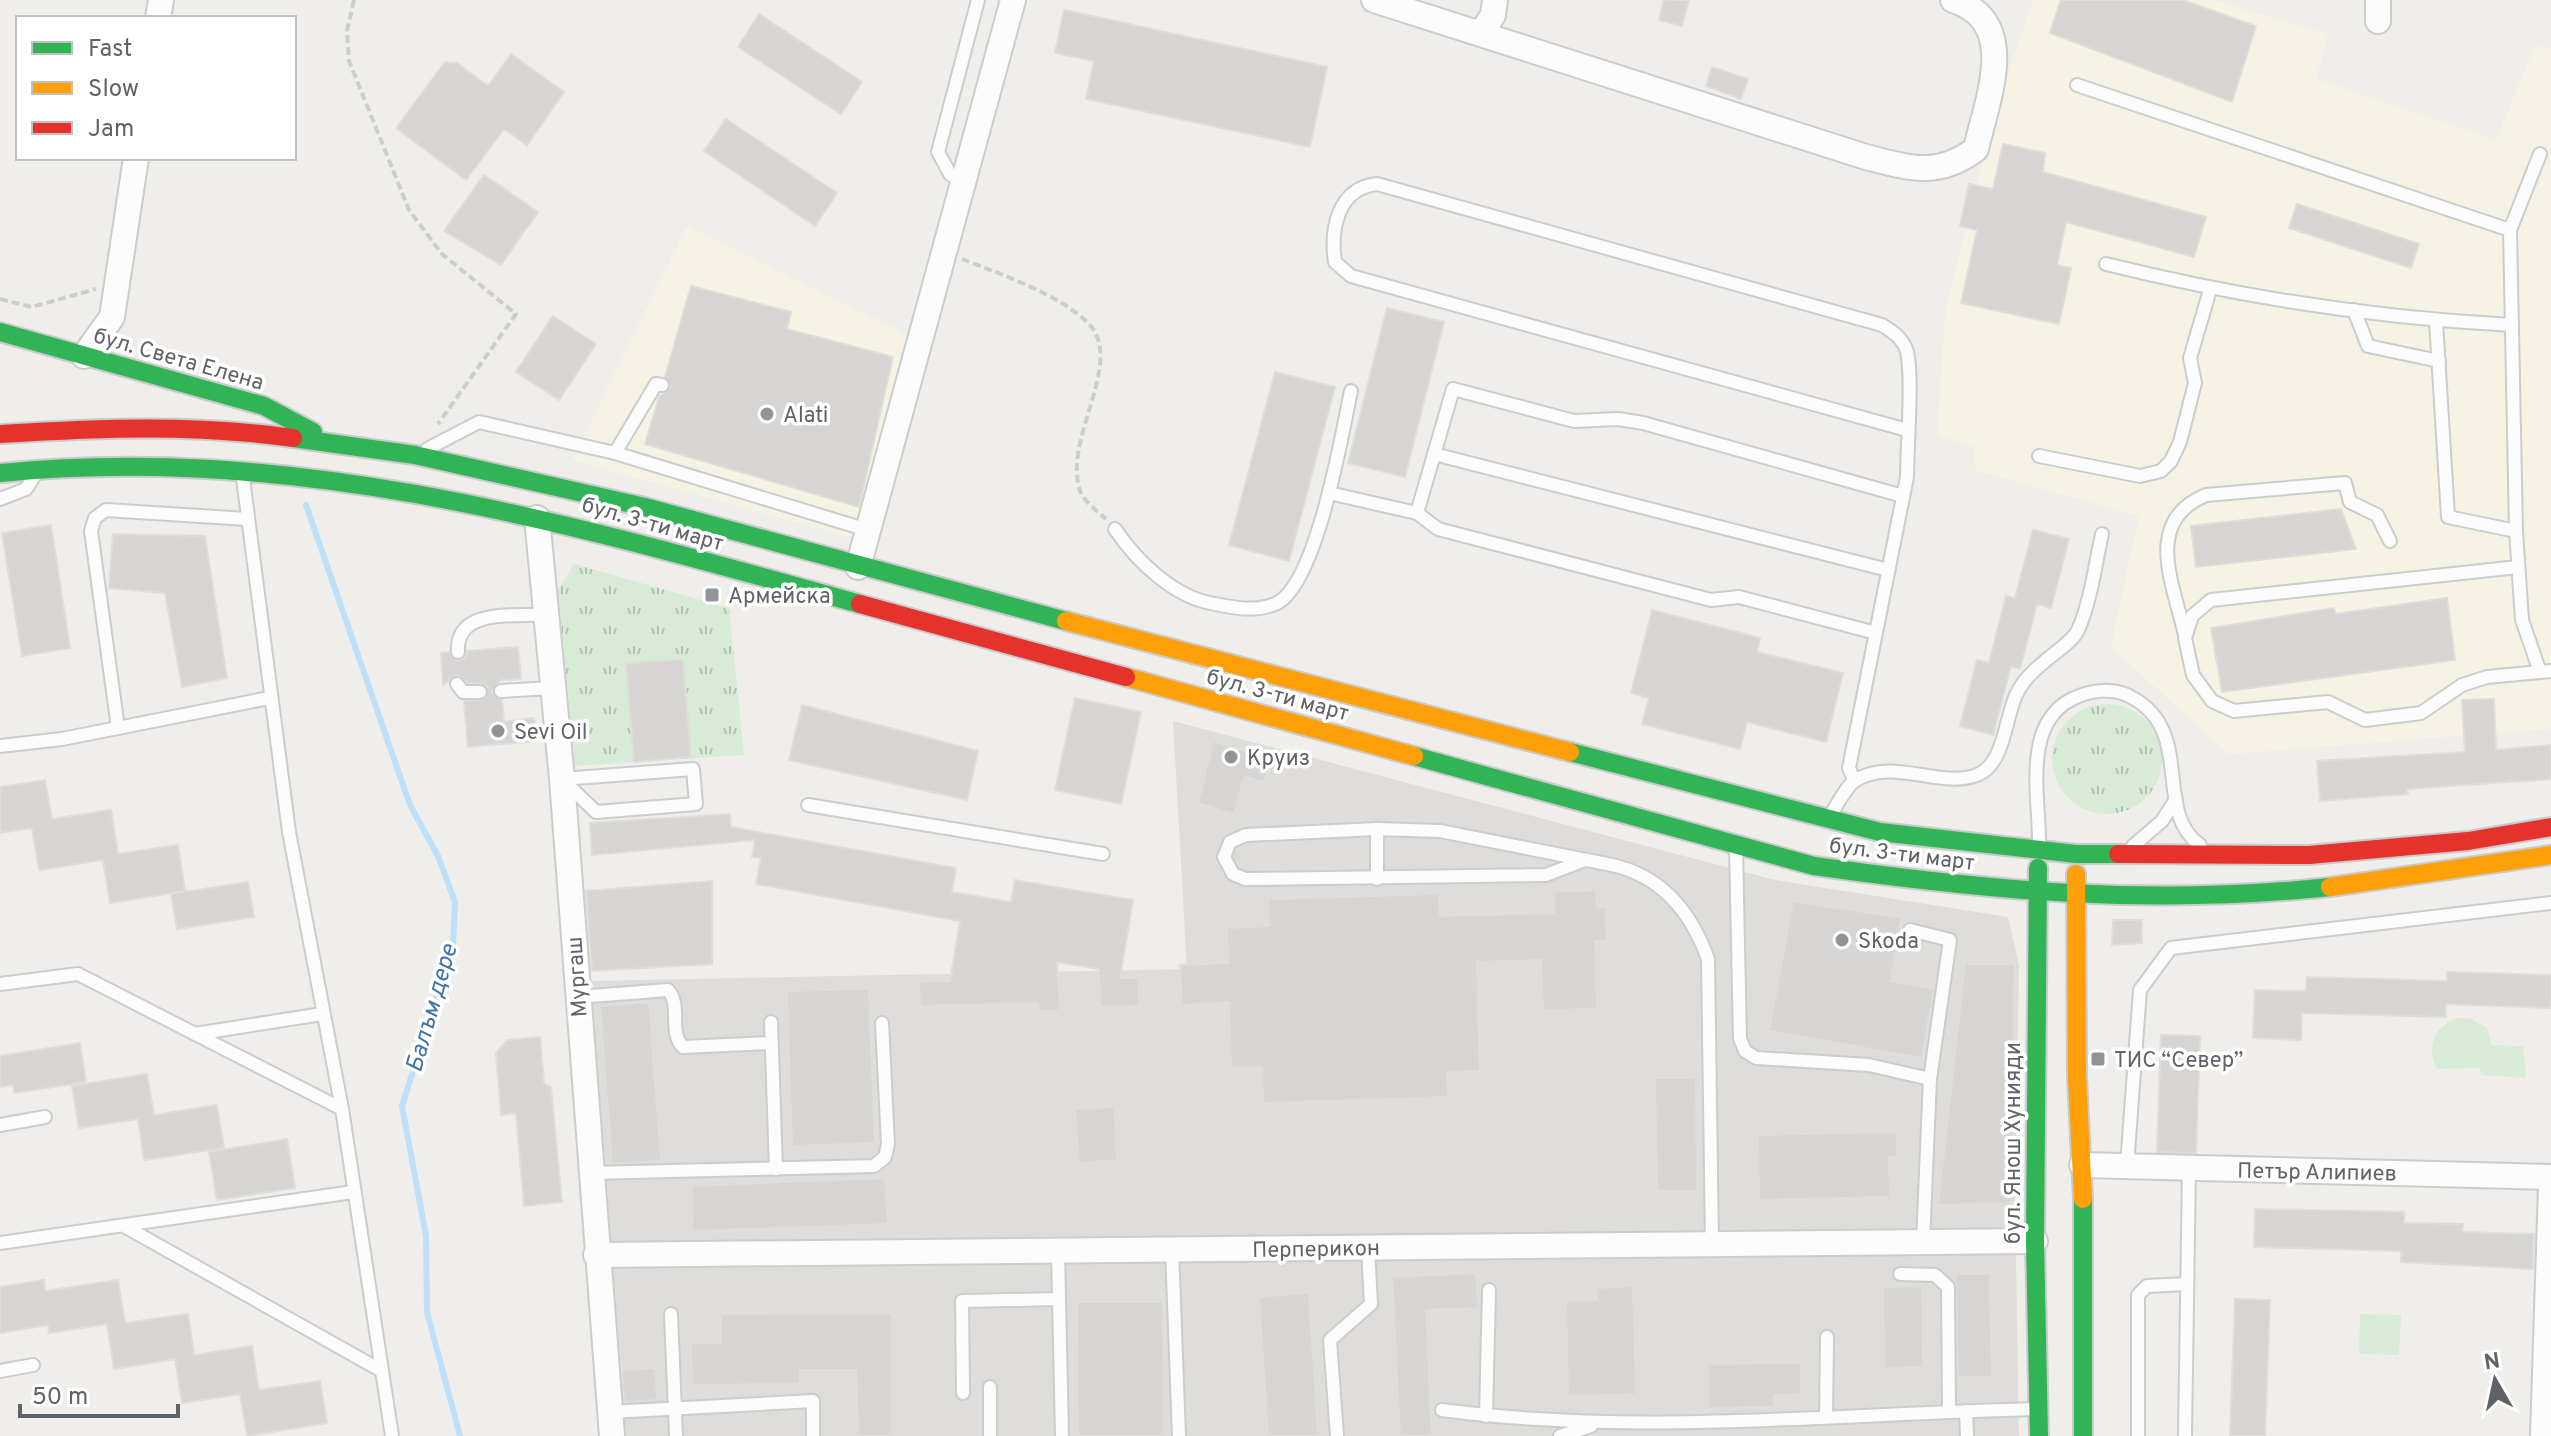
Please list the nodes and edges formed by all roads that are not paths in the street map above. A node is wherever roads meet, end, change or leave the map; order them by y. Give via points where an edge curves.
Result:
1 (978, 0) edge
2 (1013, 0) edge
3 (1374, 0) edge
4 (1495, 0) edge
5 (1953, 0) edge
6 (1482, 32) junction
7 (2077, 85) dead end
8 (2540, 154) dead end
9 (136, 160) edge
10 (963, 185) junction
11 (2510, 230) junction
12 (2106, 264) dead end
13 (2210, 290) junction
14 (2354, 310) junction
15 (2436, 321) junction
16 (2512, 325) junction
17 (4, 335) edge
18 (84, 356) junction
19 (2439, 361) junction
20 (662, 385) dead end
21 (1351, 391) dead end
22 (1907, 430) junction
23 (1, 432) edge
24 (339, 446) junction
25 (615, 453) junction
26 (1434, 454) junction
27 (415, 455) junction
28 (2039, 456) dead end
29 (42, 466) junction
30 (241, 469) junction
31 (0, 473) edge
32 (537, 481) junction
33 (1329, 493) junction
34 (1903, 496) junction
35 (0, 499) edge
36 (1417, 513) junction
37 (537, 518) junction
38 (247, 519) junction
39 (1115, 529) road end
40 (871, 531) junction
41 (2516, 531) junction
42 (2102, 534) dead end
43 (2390, 541) dead end
44 (858, 567) junction
45 (2518, 567) junction
46 (1888, 570) junction
47 (819, 593) junction
48 (545, 615) junction
49 (1876, 633) junction
50 (2185, 638) junction
51 (458, 652) dead end
52 (2546, 671) edge
53 (457, 684) dead end
54 (553, 688) junction
55 (501, 691) dead end
56 (480, 692) dead end
57 (269, 698) junction
58 (118, 728) junction
59 (0, 746) edge
60 (562, 779) junction
61 (1854, 780) junction
62 (2176, 799) junction
63 (808, 805) dead end
64 (2551, 827) edge
65 (1377, 829) junction
66 (1820, 843) junction
67 (1736, 844) junction
68 (2038, 851) junction
69 (1103, 854) dead end
70 (2076, 854) junction
71 (2119, 855) junction
72 (2225, 855) junction
73 (2551, 855) edge
74 (1585, 860) junction
75 (1377, 879) junction
76 (2038, 893) junction
77 (2075, 896) junction
78 (2551, 903) edge
79 (1910, 930) dead end
80 (0, 984) edge
81 (578, 997) junction
82 (322, 1014) junction
83 (771, 1022) dead end
84 (882, 1023) dead end
85 (195, 1034) junction
86 (771, 1043) junction
87 (1930, 1079) junction
88 (342, 1109) junction
89 (45, 1117) dead end
90 (0, 1125) edge
91 (2082, 1165) junction
92 (2127, 1166) junction
93 (2189, 1167) junction
94 (776, 1169) junction
95 (590, 1173) junction
96 (2551, 1177) edge
97 (2551, 1186) edge
98 (353, 1192) junction
99 (124, 1226) junction
100 (2035, 1241) junction
101 (1923, 1242) junction
102 (0, 1243) edge
103 (1712, 1244) junction
104 (1368, 1248) junction
105 (1172, 1249) junction
106 (1058, 1251) junction
107 (596, 1255) junction
108 (2550, 1258) edge
109 (1900, 1274) dead end
110 (2187, 1284) junction
111 (1489, 1290) dead end
112 (1059, 1299) junction
113 (671, 1314) dead end
114 (1827, 1337) dead end
115 (33, 1365) dead end
116 (0, 1371) edge
117 (382, 1371) junction
118 (990, 1387) dead end
119 (963, 1393) dead end
120 (675, 1408) junction
121 (2038, 1409) junction
122 (1442, 1410) dead end
123 (1966, 1411) junction
124 (1949, 1412) junction
125 (1486, 1416) junction
126 (1826, 1417) junction
127 (1604, 1422) junction
128 (611, 1424) edge
129 (1681, 1430) edge
130 (392, 1436) edge
131 (676, 1436) edge
132 (813, 1436) edge
133 (990, 1436) edge
134 (1062, 1436) edge
135 (1179, 1436) edge
136 (1337, 1436) edge
137 (1560, 1436) edge
138 (1967, 1436) edge
139 (2039, 1436) edge
140 (2083, 1436) edge
141 (2138, 1436) edge
142 (2185, 1436) edge
143 (2543, 1436) edge

1 - 10 lane via 938,152
2 - 10 street
3 - 6 street
4 - 6 street
5 - 6 street via 1986,21 1995,37 1994,67 1976,149 1957,163 1933,169 1866,157
7 - 11 lane
8 - 11 lane
9 - 18 street via 112,317
10 - 40 street
11 - 16 lane
12 - 13 lane
13 - 14 lane
13 - 28 lane via 2190,358 2195,383 2180,442 2161,471 2140,476
14 - 15 lane
14 - 19 lane via 2368,346
15 - 16 lane
15 - 19 lane
16 - 41 lane
17 - 18 street, бул. Света Елена
18 - 24 street, бул. Света Елена via 264,406
19 - 41 lane via 2448,517
20 - 25 lane via 656,384
21 - 33 lane
22 - 22 lane via 1907,353 1899,336 1882,325 1377,184 1352,191 1343,201 1332,245 1335,262 1351,276
22 - 34 lane
23 - 24 street, бул. 3-ти март via 222,428
23 - 29 street
24 - 27 street, бул. 3-ти март
25 - 27 lane via 479,422
25 - 40 lane
26 - 34 lane via 1453,389 1574,421 1643,423
26 - 36 lane
26 - 46 lane
27 - 32 street, бул. 3-ти март
29 - 30 street, бул. 3-ти март
29 - 31 street, бул. 3-ти март
29 - 35 lane via 26,489
30 - 37 street, бул. 3-ти март via 338,480
30 - 38 lane
32 - 37 street
32 - 44 street, бул. 3-ти март
33 - 36 lane
33 - 39 lane via 1304,571 1291,592 1276,604 1245,610 1202,602 1166,582 1128,549
34 - 46 lane
36 - 49 lane via 1438,529 1711,600 1739,597
37 - 47 street, бул. 3-ти март
37 - 48 street, Мургаш
38 - 57 lane
38 - 58 lane via 106,510 95,518 91,531
40 - 44 street
41 - 45 lane
42 - 61 lane via 2077,633 2029,672 2015,696 1994,764 1963,779 1914,772 1875,773
43 - 50 lane via 2377,515 2350,502 2345,483 2206,495 2187,503 2167,530 2165,546
44 - 47 street via 842,583
44 - 66 street, бул. 3-ти март
45 - 50 lane via 2211,600 2192,616
45 - 52 lane via 2522,620
46 - 49 lane
47 - 67 street, бул. 3-ти март
48 - 51 lane via 484,618 466,625 457,640
48 - 54 street, Мургаш
49 - 61 lane via 1849,768
50 - 52 lane via 2193,675 2212,701 2234,711 2328,702 2365,720 2421,713 2462,685
53 - 56 lane via 463,692
54 - 55 lane
54 - 60 street, Мургаш
57 - 58 lane
57 - 82 lane
58 - 59 lane
60 - 60 lane via 693,769 696,804 596,812
60 - 81 street, Мургаш
61 - 66 lane
62 - 68 lane via 2168,738 2159,719 2126,694 2081,695 2053,714 2038,747
62 - 71 lane via 2162,821
62 - 72 lane via 2193,841
63 - 69 lane
64 - 72 street, бул. 3-ти март via 2386,850
65 - 74 lane via 1440,831
65 - 75 lane
65 - 75 lane via 1240,836 1230,842 1224,857 1228,869 1245,879
66 - 67 street, бул. 3-ти март
66 - 68 street, бул. 3-ти март via 1880,832
66 - 76 street, бул. 3-ти март
67 - 87 lane via 1740,1039 1745,1051 1756,1058 1869,1065
68 - 70 street, бул. 3-ти март
68 - 76 street, бул. Янош Хунияди
70 - 71 street, бул. 3-ти март
70 - 77 street
71 - 72 street, бул. 3-ти март
73 - 77 street, бул. 3-ти март via 2303,889 2154,898
74 - 75 lane via 1546,875
74 - 103 lane via 1635,870 1652,879 1688,917 1708,959
76 - 77 street, бул. 3-ти март
76 - 100 street, бул. Янош Хунияди
77 - 91 street
78 - 92 lane via 2171,948 2140,990
79 - 87 lane via 1950,940
80 - 85 lane via 78,974
81 - 86 lane via 668,990 677,1040 683,1047
81 - 95 street, Мургаш
82 - 85 lane
82 - 88 lane
83 - 86 lane
84 - 94 lane via 885,1157 868,1167
85 - 88 lane
86 - 94 lane
87 - 101 lane
88 - 98 lane
89 - 90 lane
91 - 92 street, Петър Алипиев
91 - 140 street
92 - 93 street, Петър Алипиев
93 - 96 street, Петър Алипиев
93 - 110 lane
94 - 95 lane
95 - 107 street, Мургаш
97 - 108 street
98 - 99 lane
98 - 117 lane
99 - 102 lane
99 - 117 lane
100 - 101 street, Перперикон
100 - 121 street, бул. Янош Хунияди
101 - 103 street, Перперикон
103 - 104 street, Перперикон
104 - 105 street, Перперикон
104 - 136 lane via 1371,1304 1330,1340
105 - 106 street, Перперикон
105 - 135 lane
106 - 107 street, Перперикон
106 - 112 lane
107 - 128 street, Мургаш
108 - 143 street
109 - 124 lane via 1935,1275 1948,1287
110 - 141 lane via 2147,1286 2138,1295
110 - 142 lane
111 - 125 lane
112 - 119 lane via 962,1301
112 - 134 lane
113 - 120 lane
114 - 126 lane
115 - 116 lane
117 - 130 lane
118 - 133 lane
120 - 128 lane
120 - 131 lane
120 - 132 lane via 813,1401
121 - 123 lane
121 - 139 street, бул. Янош Хунияди
122 - 125 lane
123 - 124 lane
123 - 138 lane
124 - 126 lane
125 - 127 lane
126 - 129 lane
127 - 129 lane
127 - 137 lane

